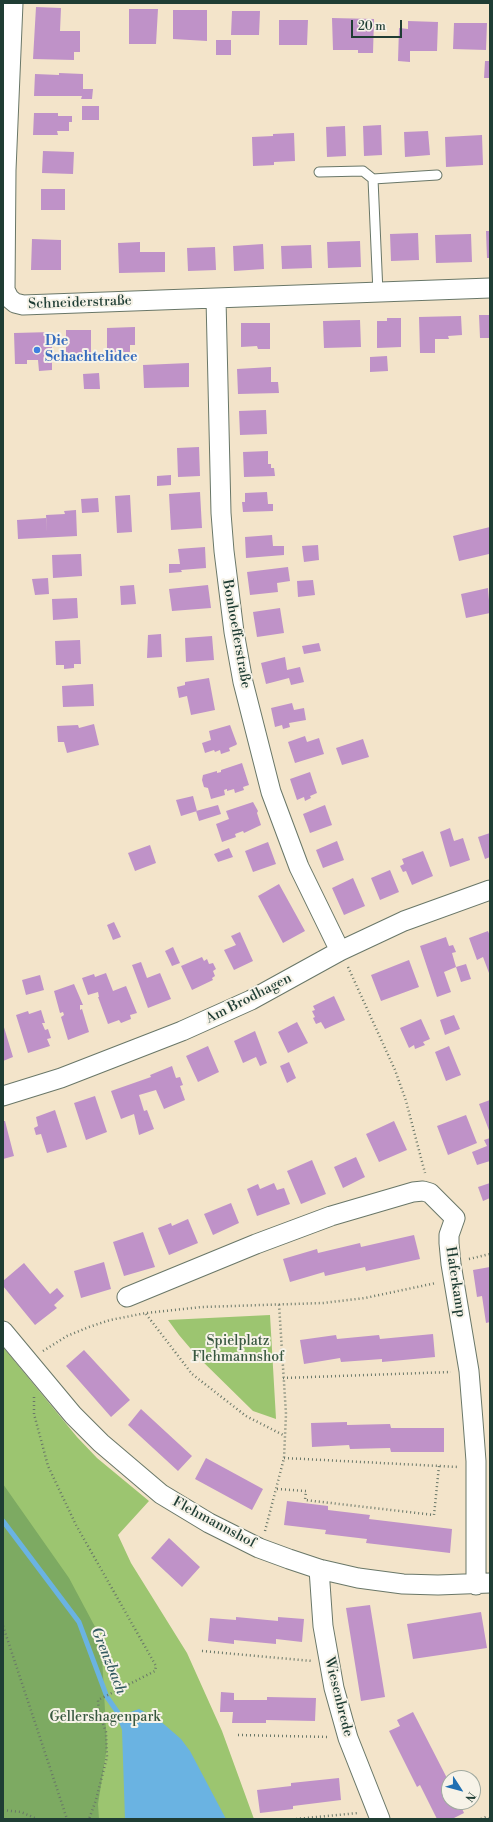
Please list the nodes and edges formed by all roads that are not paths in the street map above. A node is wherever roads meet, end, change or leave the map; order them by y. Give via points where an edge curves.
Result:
1 (13, 3) edge
2 (5, 171) edge
3 (319, 172) dead end
4 (437, 175) dead end
5 (373, 179) junction
6 (490, 288) edge
7 (378, 293) junction
8 (216, 299) junction
9 (490, 890) edge
10 (340, 951) junction
11 (3, 1096) edge
12 (127, 1297) dead end
13 (3, 1331) edge
14 (319, 1569) junction
15 (483, 1584) edge
16 (378, 1815) edge

1 - 2 street, Schneiderstraße
2 - 8 street, Schneiderstraße via 5,290 15,303 23,305
3 - 5 lane via 363,171
4 - 5 lane
5 - 7 lane
6 - 7 street, Schneiderstraße
7 - 8 street, Schneiderstraße
8 - 10 street, Bonhoefferstraße via 222,531 226,576 242,677 271,792 299,867
9 - 10 street, Am Brodhagen via 404,921
10 - 11 street, Am Brodhagen via 251,1000 182,1032 76,1073
12 - 15 street, Haferkamp via 331,1216 413,1192 423,1190 430,1193 455,1218 449,1235 452,1271 469,1371
13 - 14 street, Flehmannshof via 101,1443 161,1494 209,1523 259,1548
14 - 15 street, Flehmannshof via 358,1578 403,1584
14 - 16 street, Wiesenbrede via 323,1626 336,1694 348,1738

